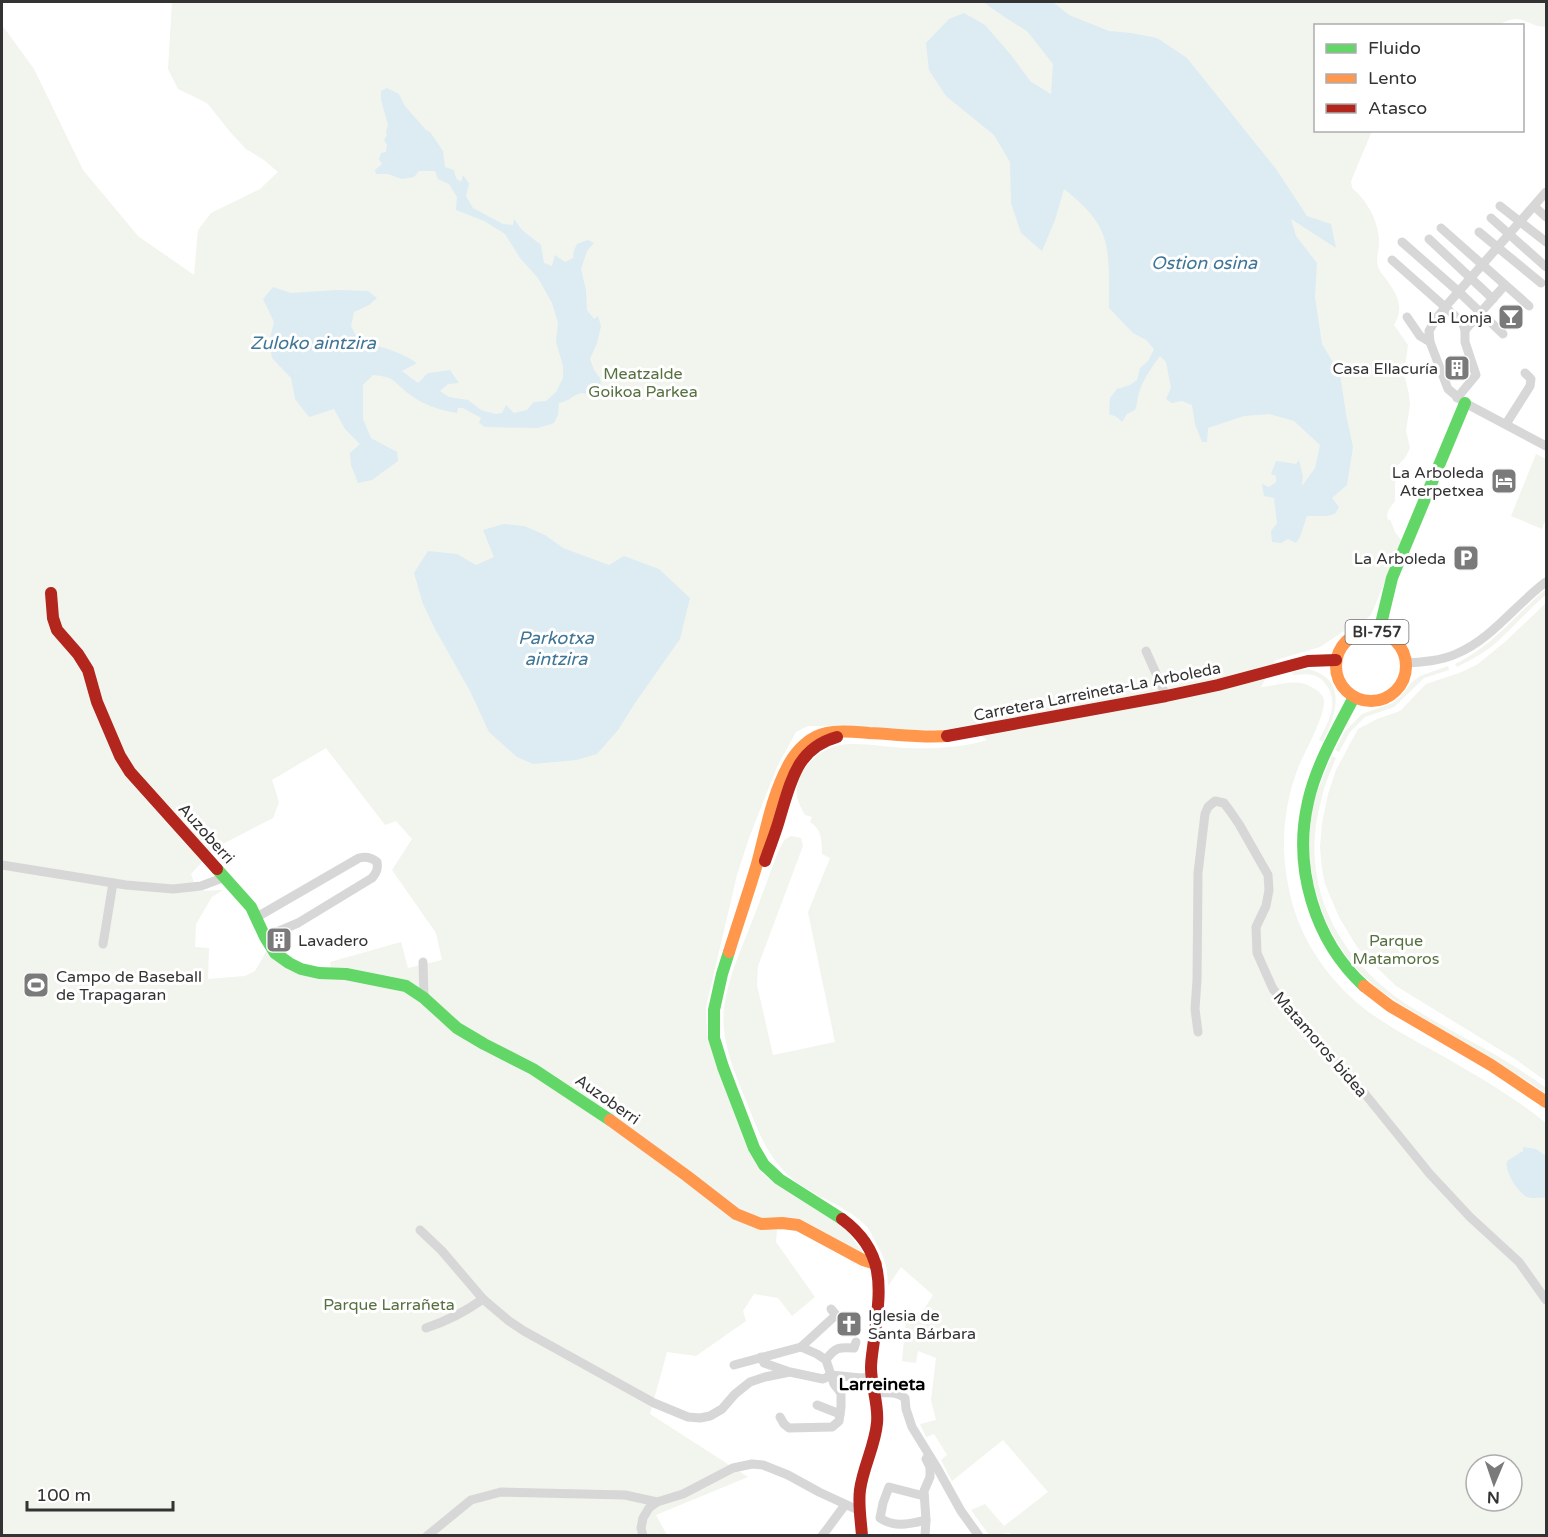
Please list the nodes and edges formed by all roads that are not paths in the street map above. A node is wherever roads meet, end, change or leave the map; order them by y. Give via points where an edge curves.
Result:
1 (1546, 192) edge
2 (1500, 206) dead end
3 (1535, 207) junction
4 (1546, 217) edge
5 (1491, 218) dead end
6 (1521, 223) junction
7 (1441, 228) dead end
8 (1479, 232) dead end
9 (1509, 235) junction
10 (1429, 239) dead end
11 (1402, 242) dead end
12 (1546, 242) edge
13 (1498, 248) junction
14 (1392, 260) dead end
15 (1483, 266) junction
16 (1546, 267) edge
17 (1471, 278) junction
18 (1541, 283) dead end
19 (1505, 285) junction
20 (1459, 292) junction
21 (1493, 299) junction
22 (1446, 306) junction
23 (1529, 306) dead end
24 (1481, 312) junction
25 (1407, 317) dead end
26 (1465, 330) junction
27 (1503, 334) dead end
28 (1430, 342) junction
29 (1525, 373) dead end
30 (1461, 400) junction
31 (1506, 424) junction
32 (1546, 446) edge
33 (1546, 582) edge
34 (51, 593) dead end
35 (1379, 632) junction
36 (1146, 651) dead end
37 (1336, 660) junction
38 (1406, 663) junction
39 (1166, 696) junction
40 (1354, 697) junction
41 (2, 865) edge
42 (225, 877) junction
43 (113, 883) junction
44 (257, 917) junction
45 (265, 937) junction
46 (103, 944) dead end
47 (423, 962) dead end
48 (424, 999) junction
49 (1198, 1032) dead end
50 (1546, 1101) edge
51 (420, 1230) dead end
52 (876, 1264) junction
53 (483, 1299) junction
54 (1546, 1300) edge
55 (831, 1309) dead end
56 (426, 1328) dead end
57 (856, 1342) dead end
58 (801, 1347) junction
59 (761, 1357) junction
60 (826, 1360) junction
61 (734, 1365) dead end
62 (790, 1372) junction
63 (831, 1375) junction
64 (872, 1377) junction
65 (876, 1393) junction
66 (817, 1405) dead end
67 (840, 1414) junction
68 (780, 1417) dead end
69 (929, 1454) junction
70 (924, 1496) junction
71 (657, 1502) junction
72 (845, 1505) junction
73 (860, 1511) junction
74 (926, 1520) junction
75 (824, 1534) edge
76 (428, 1536) edge
77 (642, 1536) edge
78 (862, 1536) edge
79 (925, 1536) edge
80 (979, 1536) edge

1 - 3 street
2 - 6 street
3 - 4 street
3 - 6 street
5 - 9 street
6 - 9 street
6 - 12 street
7 - 15 street
8 - 13 street
9 - 13 street
9 - 16 street
10 - 17 street
11 - 20 street
13 - 15 street
13 - 18 street
14 - 22 street
15 - 17 street
15 - 19 street
17 - 20 street
17 - 21 street
19 - 21 street
19 - 23 street
20 - 22 street
20 - 24 street
21 - 24 street
22 - 26 street
22 - 28 street via 1429,331
24 - 26 street
24 - 27 street
25 - 28 street via 1420,336
26 - 30 street via 1476,375
28 - 30 street via 1448,389
29 - 31 street via 1531,379 1530,386
30 - 31 street
30 - 35 street via 1392,578
31 - 32 street
33 - 38 street via 1472,646 1434,661
34 - 42 street, Auzoberri via 52,618 57,630 88,670 120,756
35 - 37 street, BI-757 via 1356,634 1347,640
35 - 38 street, BI-757 via 1397,643
36 - 39 street
37 - 39 street, Carretera Larreineta-La Arboleda via 1308,661
37 - 40 street, BI-757 via 1339,682
38 - 40 street, BI-757 via 1401,684 1386,698 1365,701
39 - 52 street, Carretera Larreineta-La Arboleda via 934,738 823,734 803,745 790,762 771,810 717,995 714,1038 754,1148 764,1165 850,1225 865,1242
40 - 50 street via 1314,782 1305,822 1305,878 1325,936 1342,963 1382,1000
41 - 43 street
42 - 43 street via 201,886 172,889
42 - 44 street, Auzoberri
43 - 46 street
44 - 45 street, Auzoberri
44 - 45 street via 359,858 377,862 372,878
45 - 48 street, Auzoberri via 275,953 301,969 406,986
47 - 48 street
48 - 52 street, Auzoberri via 457,1028 533,1069 597,1111 736,1214 767,1224 798,1225
49 - 54 street, Matamoros bidea via 1198,873 1205,814 1215,801 1224,803 1230,811 1268,875 1266,906 1256,927 1257,953 1273,989 1429,1173 1520,1262
51 - 53 street
52 - 64 street via 879,1296
53 - 56 street via 446,1322
53 - 62 street via 524,1331 654,1403 688,1417 710,1416 750,1382
55 - 58 street via 836,1315
57 - 60 street via 854,1348 837,1348
58 - 59 street
58 - 60 street
59 - 61 street
59 - 62 street via 764,1363
60 - 63 street
62 - 63 street via 823,1379
63 - 64 street
63 - 67 street via 841,1393
64 - 65 street
65 - 69 street via 890,1392 905,1398 912,1427
65 - 73 street via 877,1423 860,1491
66 - 67 street
67 - 68 street via 832,1427 800,1431 789,1428
69 - 70 street via 926,1459 930,1477
69 - 80 street
70 - 74 street
70 - 74 street via 889,1487 880,1518 895,1525
71 - 72 street via 752,1464 788,1475
71 - 76 street via 625,1495 501,1492 471,1500
71 - 77 street via 643,1518
72 - 73 street
72 - 75 street
73 - 78 street
74 - 79 street

